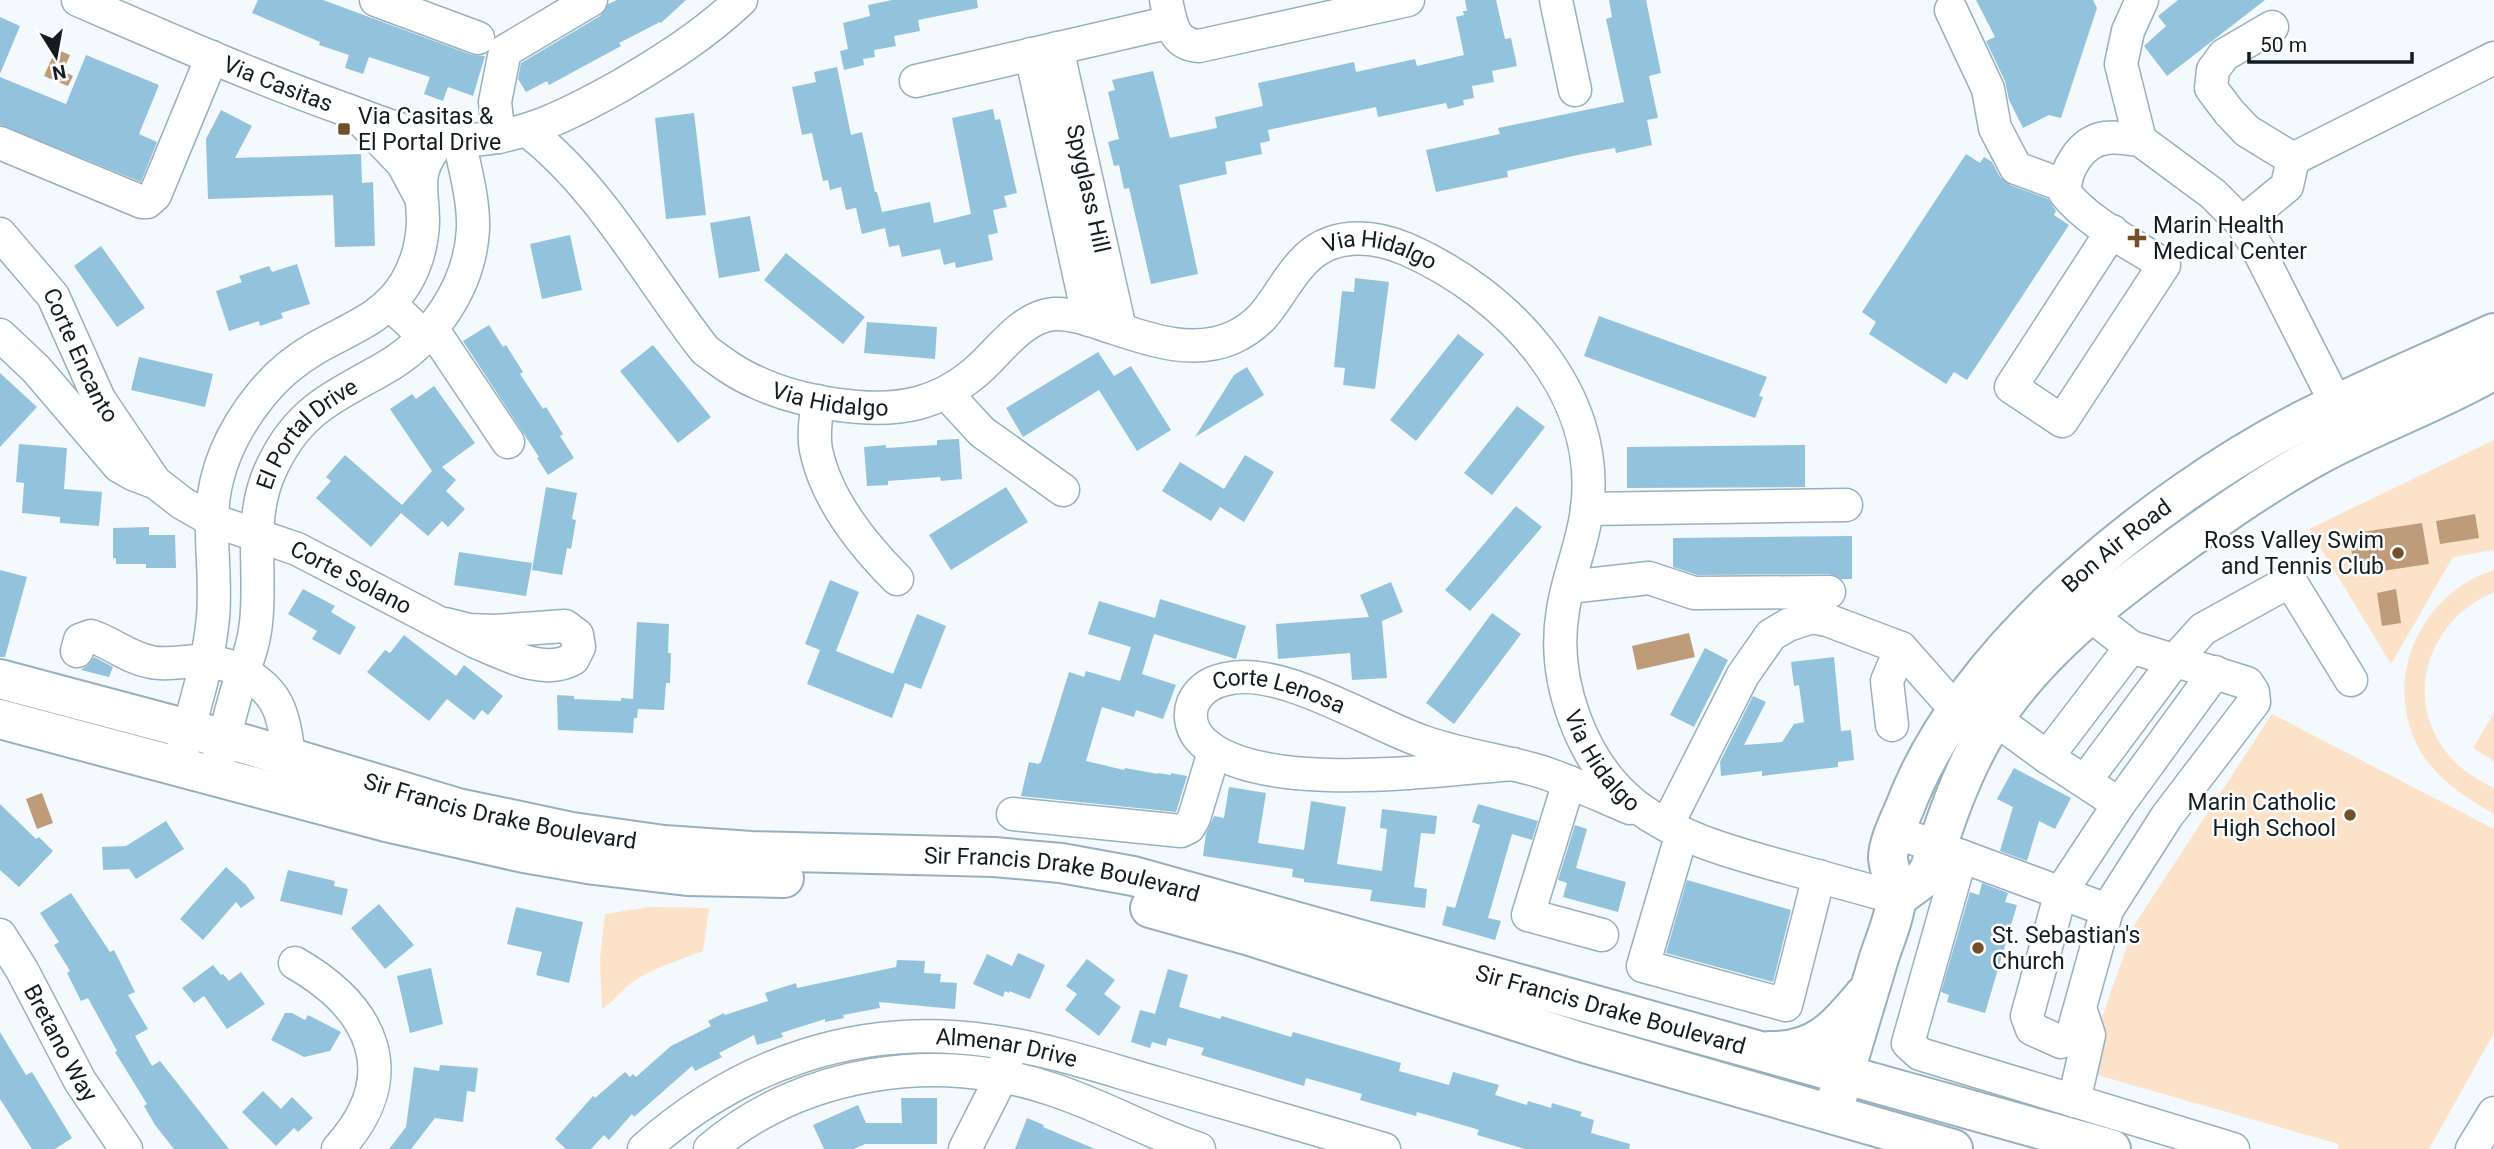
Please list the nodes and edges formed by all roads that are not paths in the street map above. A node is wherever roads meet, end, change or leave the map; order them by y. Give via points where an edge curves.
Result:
1 (376, 0) edge
2 (591, 0) edge
3 (741, 0) edge
4 (1408, 0) edge
5 (1556, 0) edge
6 (2142, 0) edge
7 (90, 2) edge
8 (1951, 10) dead end
9 (1169, 11) edge
10 (552, 12) edge
11 (2272, 27) dead end
12 (478, 38) dead end
13 (1044, 51) junction
14 (212, 57) junction
15 (2494, 58) edge
16 (916, 80) dead end
17 (1575, 90) dead end
18 (355, 114) junction
19 (514, 134) junction
20 (450, 140) junction
21 (2140, 140) junction
22 (0, 143) edge
23 (2293, 159) junction
24 (2065, 186) junction
25 (420, 197) junction
26 (2242, 223) junction
27 (2112, 231) junction
28 (0, 234) edge
29 (390, 304) junction
30 (1089, 320) junction
31 (1120, 329) junction
32 (2494, 333) edge
33 (0, 335) edge
34 (425, 337) junction
35 (2494, 370) edge
36 (946, 393) junction
37 (818, 401) junction
38 (2345, 420) junction
39 (508, 443) dead end
40 (155, 482) junction
41 (1063, 490) dead end
42 (1846, 505) dead end
43 (1587, 509) junction
44 (212, 520) junction
45 (256, 535) junction
46 (897, 579) dead end
47 (1569, 587) junction
48 (1829, 592) dead end
49 (2078, 602) junction
50 (445, 624) dead end
51 (2131, 647) junction
52 (1901, 648) junction
53 (2176, 659) junction
54 (206, 661) junction
55 (72, 670) junction
56 (244, 671) junction
57 (2215, 672) junction
58 (0, 679) edge
59 (2351, 680) dead end
60 (1956, 710) junction
61 (0, 719) edge
62 (1994, 719) junction
63 (1892, 725) dead end
64 (206, 735) junction
65 (1214, 751) junction
66 (289, 757) junction
67 (2047, 757) junction
68 (1513, 764) junction
69 (196, 771) junction
70 (2085, 781) junction
71 (1569, 782) junction
72 (2124, 798) junction
73 (1013, 814) dead end
74 (2167, 816) junction
75 (1669, 826) junction
76 (1896, 832) junction
77 (1949, 851) junction
78 (1819, 876) junction
79 (2061, 892) junction
80 (1897, 898) junction
81 (2107, 910) junction
82 (0, 935) edge
83 (1602, 935) dead end
84 (295, 963) dead end
85 (1870, 988) junction
86 (2079, 1006) junction
87 (1011, 1044) junction
88 (1764, 1051) junction
89 (1844, 1074) junction
90 (1002, 1076) junction
91 (2074, 1101) junction
92 (2494, 1113) edge
93 (1832, 1115) junction
94 (126, 1149) edge
95 (338, 1149) edge
96 (644, 1149) edge
97 (710, 1149) edge
98 (965, 1149) edge
99 (1199, 1149) edge
100 (1384, 1149) edge
101 (1953, 1149) edge
102 (2111, 1149) edge
103 (2233, 1149) edge
104 (2472, 1149) edge

1 - 12 street
2 - 10 street
3 - 19 street, Via Casitas via 666,60 575,111
4 - 9 street via 1207,45 1184,43 1177,37
5 - 17 street
6 - 21 street via 2128,31 2121,64
7 - 14 street, Via Casitas
8 - 24 street via 1988,89 1995,128 2016,168
9 - 13 street
10 - 19 street via 505,51 495,102
11 - 23 street via 2224,55 2213,70 2211,88 2247,131
13 - 16 street
13 - 30 street, Spyglass Hill
13 - 31 street, Spyglass Hill
14 - 18 street, Via Casitas
14 - 22 street via 155,195 147,202
15 - 23 street
18 - 20 street, Via Casitas
18 - 25 street via 403,164
19 - 20 street, Via Casitas
19 - 37 street, Via Hidalgo via 560,157 584,184 705,350 758,383
20 - 25 street, El Portal Drive via 423,170
20 - 34 street, El Portal Drive via 472,217 469,256 453,296
21 - 24 street via 2104,138 2081,150
21 - 26 street via 2213,194
23 - 26 street via 2287,186
24 - 27 street via 2078,209
25 - 29 street, El Portal Drive via 423,226 418,255
26 - 38 street
27 - 27 street via 2164,265 2062,421 2011,387
28 - 40 street, Corte Encanto via 53,296 99,399
29 - 34 street
29 - 44 street, El Portal Drive via 305,355 262,394 224,457
30 - 31 street, Via Hidalgo
30 - 36 street, Via Hidalgo via 1051,314 1032,321
31 - 43 street, Via Hidalgo via 1183,345 1209,345 1233,337 1270,309 1302,262 1324,245 1352,237 1382,239 1478,292 1545,357 1578,417 1587,449
32 - 38 main road, Bon Air Road via 2431,359
33 - 40 street, Corte Encanto via 36,369 119,466
34 - 39 street via 439,339
34 - 45 street, El Portal Drive via 393,363 326,400 302,421 268,475
35 - 38 main road, Bon Air Road
36 - 37 street, Via Hidalgo via 888,408
36 - 41 street via 982,432
37 - 46 street via 815,448 821,468 855,531
38 - 49 main road, Bon Air Road via 2161,558
40 - 44 street, Corte Encanto
42 - 43 street
43 - 47 street, Via Hidalgo
44 - 45 street, Corte Solano
44 - 54 street, El Portal Drive via 214,599
45 - 50 street, Corte Solano via 298,549
45 - 56 street, El Portal Drive via 256,624
47 - 48 street via 1649,578 1694,593
47 - 75 street, Via Hidalgo via 1559,646 1575,718 1609,778 1633,804
49 - 51 street
49 - 60 main road, Bon Air Road via 2011,643
49 - 62 main road, Bon Air Road via 2035,668
51 - 53 street
51 - 67 street
52 - 60 street
52 - 63 street via 1887,681
52 - 75 street via 1812,617 1771,635 1743,675
53 - 57 street
53 - 59 street via 2203,629 2290,581
53 - 70 street
54 - 55 street via 150,662 91,636 82,639
54 - 56 street
54 - 64 street, El Portal Drive
55 - 58 main road, Sir Francis Drake Boulevard
55 - 64 main road, Sir Francis Drake Boulevard
56 - 64 street, El Portal Drive
56 - 66 street via 275,701
57 - 72 street
57 - 74 street via 2247,683 2254,702
60 - 76 main road, Bon Air Road via 1924,763
61 - 69 main road, Sir Francis Drake Boulevard
62 - 67 street
62 - 77 main road, Bon Air Road via 1966,768
64 - 66 main road, Sir Francis Drake Boulevard
64 - 69 street, El Portal Drive
65 - 68 street, Corte Lenosa via 1262,768 1313,773
65 - 68 street, Corte Lenosa via 1193,729 1194,702 1207,686 1247,677 1286,685 1424,743
65 - 73 street via 1194,818 1181,831
66 - 88 main road, Sir Francis Drake Boulevard via 481,814 618,840 751,851 994,858 1061,863 1133,876
67 - 70 street
68 - 71 street, Corte Lenosa
69 - 93 main road, Sir Francis Drake Boulevard via 397,825 594,865 687,876 992,884 1058,889 1128,902
70 - 72 street
71 - 75 street, Corte Lenosa
71 - 83 street via 1528,915
72 - 74 street
72 - 79 street
74 - 81 street
75 - 78 street, Via Hidalgo via 1718,848
75 - 78 street via 1643,966 1786,1005
76 - 77 street
76 - 80 main road, Bon Air Road via 1888,855
77 - 79 street
77 - 80 main road, Bon Air Road
77 - 91 street via 1908,1043 1920,1054
78 - 80 street, Via Hidalgo
79 - 81 street
79 - 86 street via 2027,1016 2032,1029 2061,1042 2072,1036
80 - 85 main road, Bon Air Road
81 - 86 street
82 - 94 street, Bretano Way via 80,1081
84 - 95 street via 348,1002 371,1046 374,1071 367,1107
85 - 88 main road via 1844,1020 1818,1041 1793,1050
85 - 89 main road, Bon Air Road
86 - 91 street via 2089,1035
87 - 90 street
87 - 96 street, Almenar Drive via 920,1036 822,1050 727,1088 676,1121
87 - 100 street, Almenar Drive
88 - 89 main road, Sir Francis Drake Boulevard
89 - 93 main road, Bon Air Road
89 - 102 main road, Sir Francis Drake Boulevard
90 - 97 street, Almenar Drive via 932,1069 841,1082 760,1115
90 - 98 street
90 - 99 street, Almenar Drive via 1052,1089
91 - 103 street
92 - 104 street
93 - 101 main road, Sir Francis Drake Boulevard

